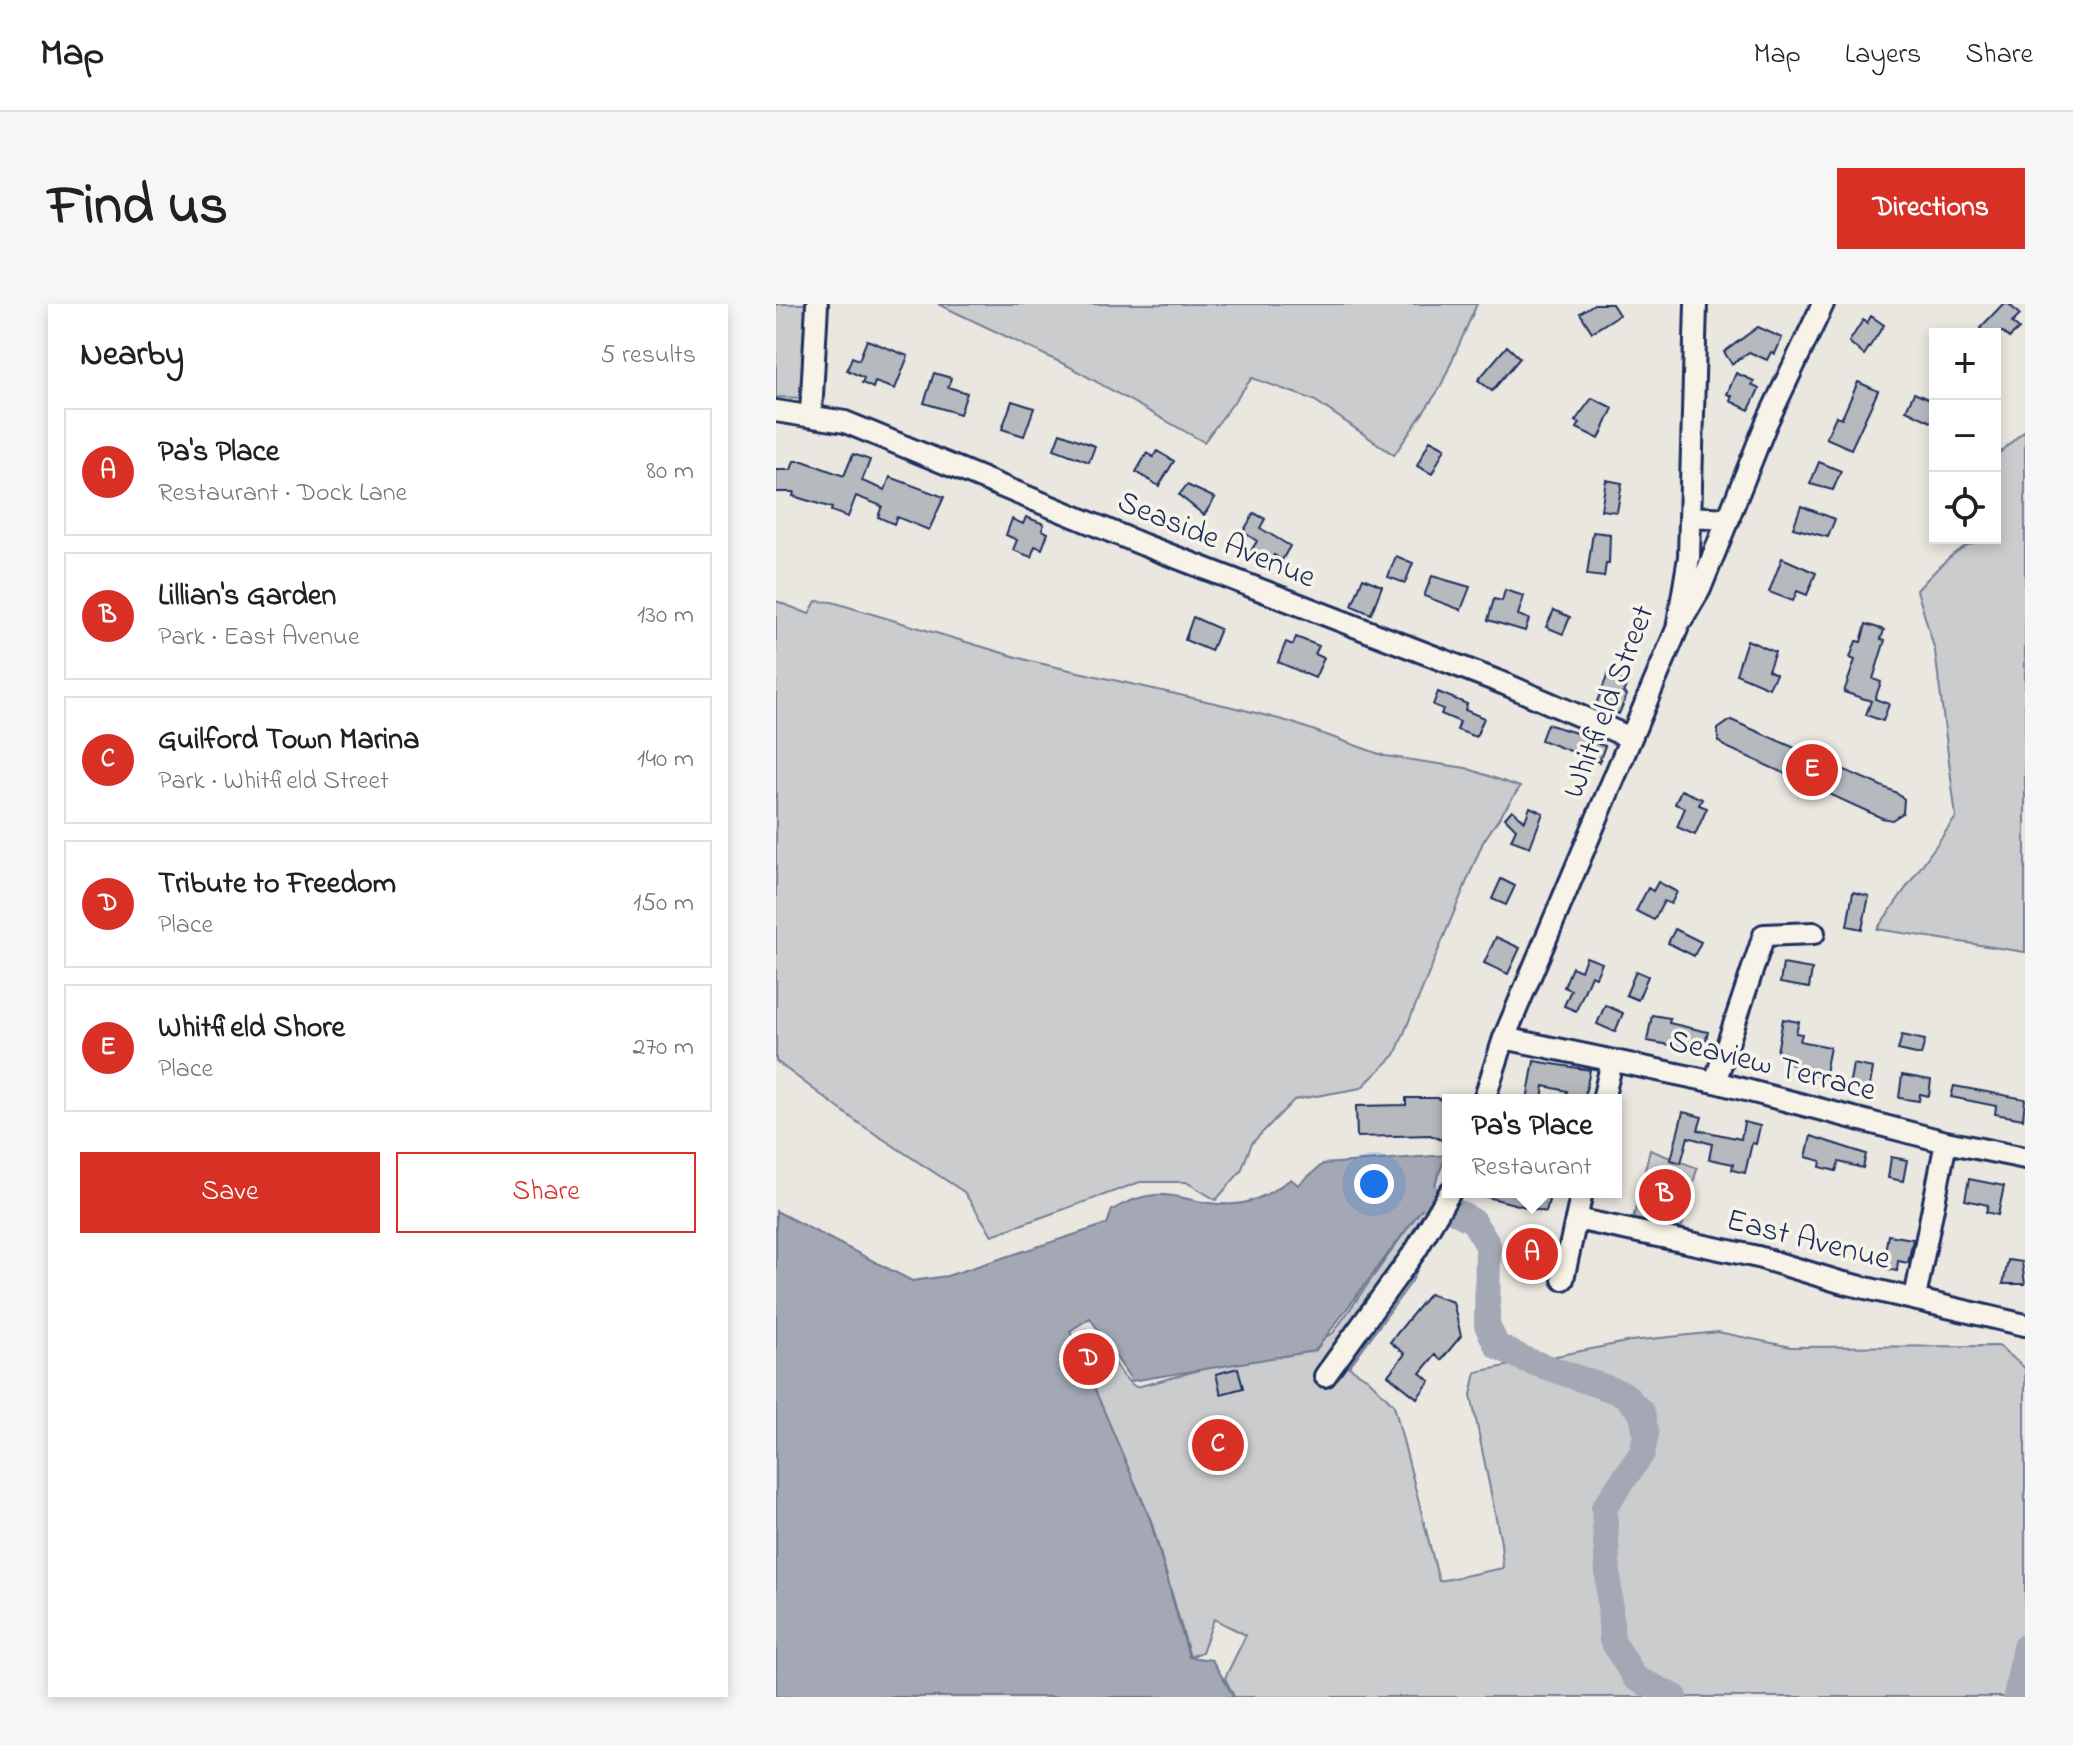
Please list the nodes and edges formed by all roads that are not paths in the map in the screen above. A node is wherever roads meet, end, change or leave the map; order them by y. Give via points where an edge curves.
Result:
1 (817, 304) edge
2 (1696, 304) edge
3 (1823, 304) edge
4 (776, 411) edge
5 (811, 414) junction
6 (1690, 517) junction
7 (1729, 519) junction
8 (1677, 629) junction
9 (1631, 738) junction
10 (1814, 933) dead end
11 (1504, 1038) junction
12 (1612, 1061) junction
13 (1715, 1082) junction
14 (1486, 1094) edge
15 (1604, 1094) edge
16 (1946, 1142) junction
17 (2025, 1158) edge
18 (1447, 1198) edge
19 (1581, 1198) edge
20 (1576, 1219) junction
21 (1563, 1279) dead end
22 (1915, 1298) junction
23 (2025, 1325) edge
24 (1325, 1376) dead end

1 - 5 street
2 - 6 street, Whitfield Street
3 - 7 street via 1766,424
4 - 5 street, Seaside Avenue
5 - 9 street, Seaside Avenue via 845,422
6 - 7 street
6 - 8 street, Whitfield Street
7 - 8 street
8 - 9 street, Whitfield Street
9 - 11 street, Whitfield Street
10 - 13 street via 1764,935
11 - 12 street, Seaview Terrace
11 - 14 street, Whitfield Street
12 - 13 street, Seaview Terrace
12 - 15 street
13 - 16 street, Seaview Terrace
16 - 17 street, Seaview Terrace
16 - 22 street
18 - 24 street via 1388,1292
19 - 20 street
20 - 21 street
20 - 22 street, East Avenue via 1758,1257
22 - 23 street, East Avenue

